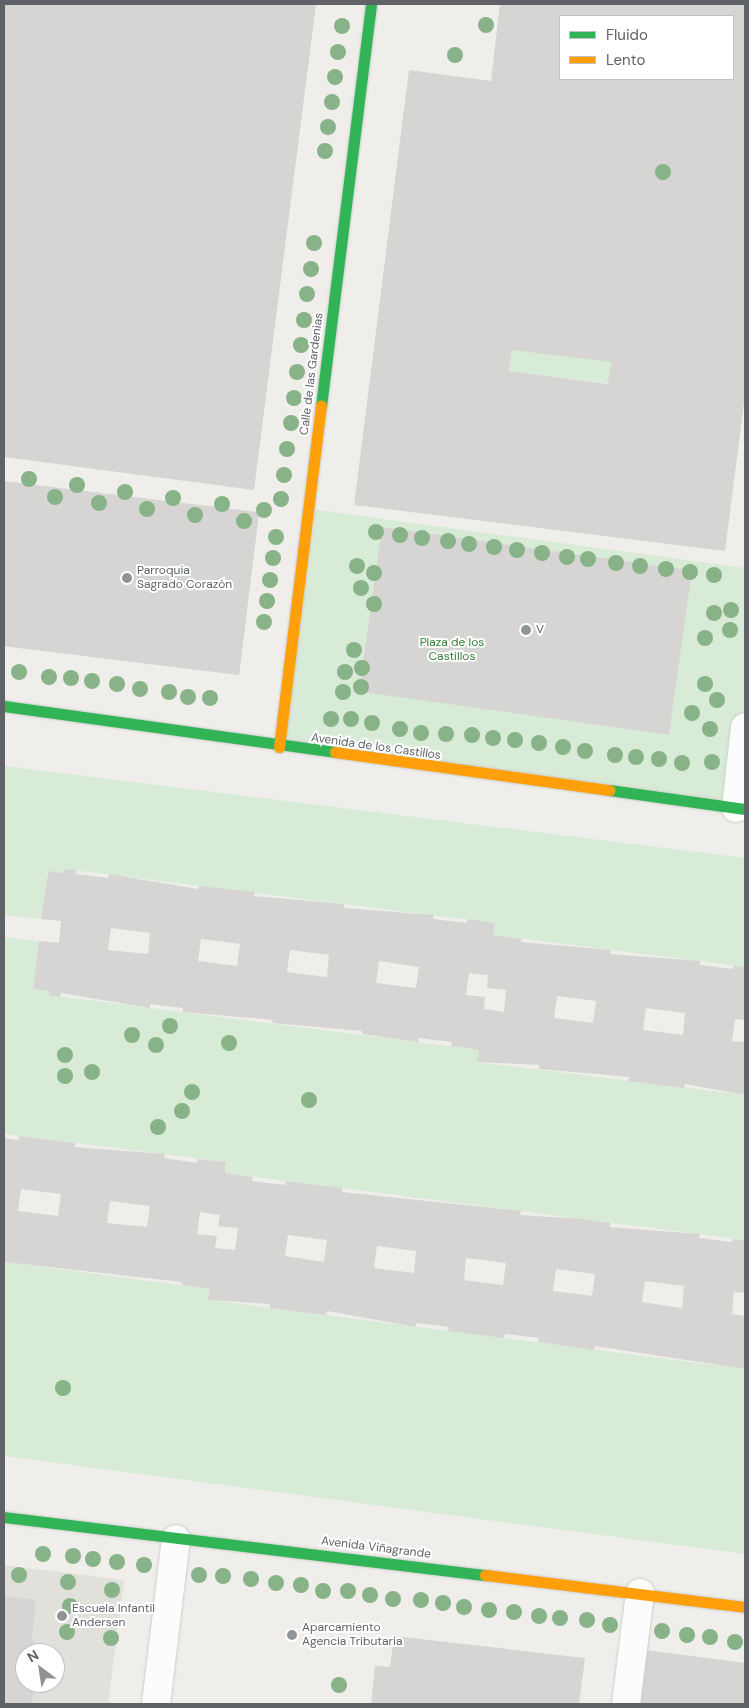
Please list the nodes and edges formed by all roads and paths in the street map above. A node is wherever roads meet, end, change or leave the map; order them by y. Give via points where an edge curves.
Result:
1 (371, 4) edge
2 (4, 706) edge
3 (745, 727) edge
4 (279, 748) junction
5 (741, 809) edge
6 (4, 1517) edge
7 (176, 1539) junction
8 (640, 1593) junction
9 (745, 1607) edge
10 (156, 1704) edge
11 (626, 1704) edge

1 - 4 street, Calle de las Gardenias
2 - 4 street, Avenida de los Castillos
3 - 5 street
4 - 5 street, Avenida de los Castillos
6 - 7 street, Avenida Viñagrande
7 - 8 street, Avenida Viñagrande
7 - 10 street
8 - 9 street, Avenida Viñagrande
8 - 11 street

